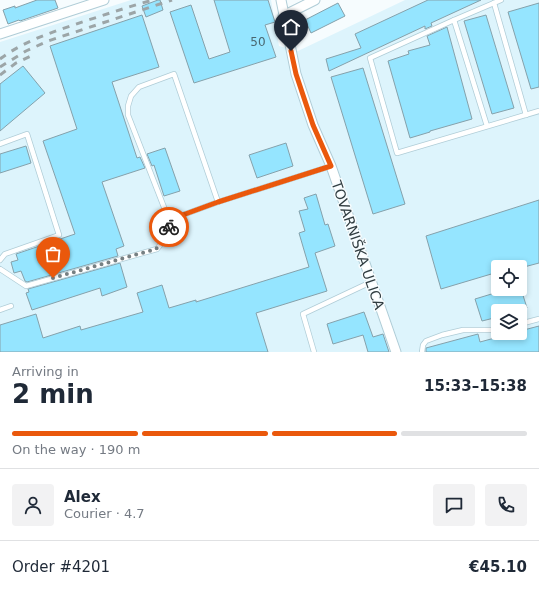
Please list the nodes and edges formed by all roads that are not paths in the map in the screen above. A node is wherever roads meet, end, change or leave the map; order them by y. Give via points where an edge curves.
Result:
1 (104, 0) edge
2 (281, 0) edge
3 (316, 0) edge
4 (501, 0) edge
5 (494, 3) junction
6 (283, 16) junction
7 (454, 20) junction
8 (0, 33) edge
9 (539, 111) edge
10 (526, 115) junction
11 (487, 126) junction
12 (0, 144) edge
13 (331, 166) junction
14 (218, 202) junction
15 (169, 220) junction
16 (0, 260) edge
17 (0, 270) edge
18 (371, 282) junction
19 (11, 306) dead end
20 (0, 310) edge
21 (539, 319) edge
22 (527, 322) edge
23 (491, 330) edge
24 (314, 352) edge
25 (396, 352) edge
26 (422, 352) edge

1 - 8 street
2 - 6 street, TOVARNIŠKA ULICA
3 - 6 street
4 - 5 lane
5 - 7 lane
5 - 10 lane
6 - 13 street, TOVARNIŠKA ULICA via 296,74 313,125
7 - 11 lane
7 - 11 lane via 370,58 397,153
9 - 10 lane
10 - 11 lane
12 - 16 lane via 27,134 58,235 5,254
13 - 14 lane
13 - 18 street, TOVARNIŠKA ULICA
14 - 15 lane
14 - 15 lane via 174,74 138,87 131,96 128,115
15 - 17 lane via 168,235 156,249 150,251 26,286
18 - 24 lane via 303,314
18 - 25 street, TOVARNIŠKA ULICA
19 - 20 lane
21 - 22 lane
23 - 26 lane via 463,330 442,335 426,341

